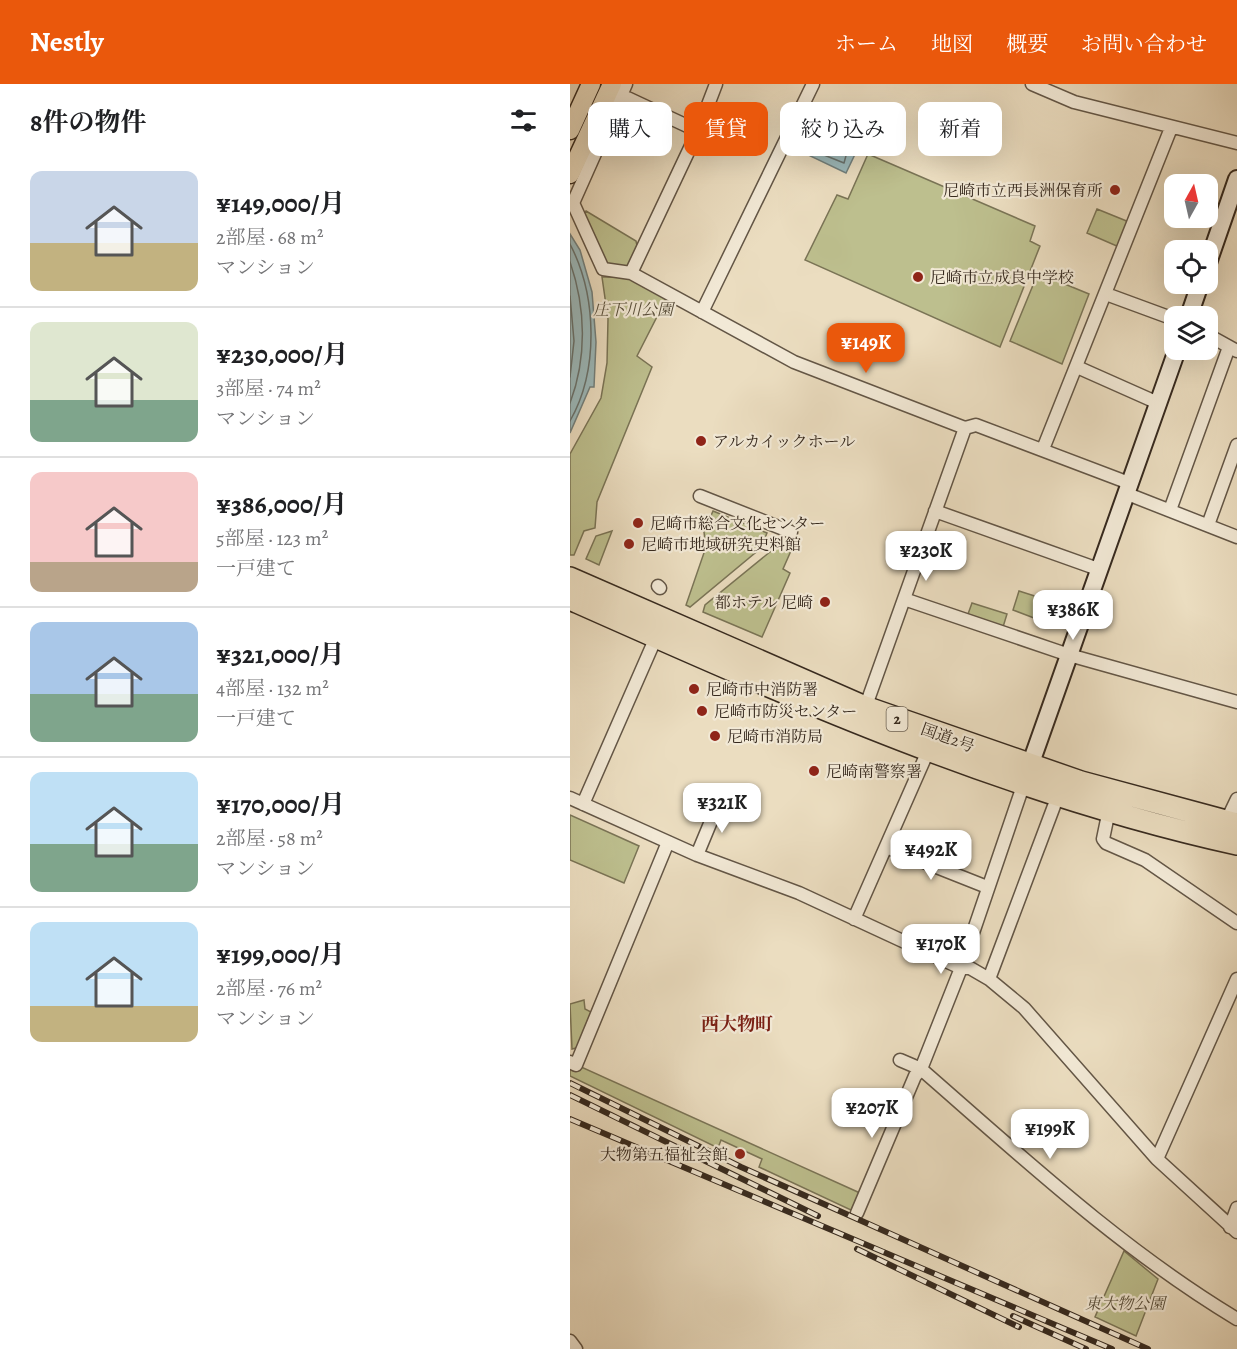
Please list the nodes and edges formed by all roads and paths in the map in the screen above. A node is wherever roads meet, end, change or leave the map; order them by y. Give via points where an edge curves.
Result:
1 (591, 84) edge
2 (716, 84) edge
3 (813, 84) edge
4 (1034, 84) edge
5 (620, 88) edge
6 (709, 102) edge
7 (684, 123) edge
8 (1172, 128) junction
9 (570, 130) edge
10 (1237, 143) edge
11 (687, 156) edge
12 (570, 174) edge
13 (1237, 179) edge
14 (1216, 240) edge
15 (631, 273) junction
16 (1106, 294) junction
17 (702, 312) junction
18 (1164, 315) edge
19 (1218, 341) edge
20 (1233, 349) edge
21 (1173, 360) edge
22 (1077, 367) junction
23 (1158, 403) junction
24 (965, 428) junction
25 (1237, 445) edge
26 (1043, 449) junction
27 (1127, 488) junction
28 (700, 496) dead end
29 (1170, 510) junction
30 (935, 511) junction
31 (1208, 525) junction
32 (791, 532) dead end
33 (1237, 537) edge
34 (1098, 569) junction
35 (570, 578) edge
36 (570, 599) edge
37 (904, 599) junction
38 (657, 635) junction
39 (1068, 655) junction
40 (1237, 702) edge
41 (862, 716) junction
42 (928, 751) junction
43 (1027, 774) junction
44 (570, 798) edge
45 (1237, 799) edge
46 (719, 802) dead end
47 (583, 804) junction
48 (1054, 806) dead end
49 (1109, 810) junction
50 (1232, 823) edge
51 (668, 842) junction
52 (1237, 844) edge
53 (886, 847) junction
54 (697, 855) junction
55 (987, 887) junction
56 (854, 919) junction
57 (1237, 923) edge
58 (961, 968) junction
59 (989, 979) junction
60 (1237, 980) edge
61 (900, 1060) dead end
62 (570, 1062) edge
63 (921, 1069) junction
64 (1157, 1159) junction
65 (1237, 1208) edge
66 (857, 1213) dead end
67 (1233, 1230) edge
68 (1237, 1319) edge
69 (570, 1341) edge
70 (576, 1349) edge

1 - 9 main road
2 - 6 street
3 - 17 street
4 - 8 street via 1074,102
5 - 7 street
5 - 12 main road
5 - 15 street via 573,208 603,268
8 - 10 street
8 - 16 street
11 - 15 street
13 - 14 street
15 - 17 street
16 - 18 street
16 - 22 street
17 - 24 street via 794,362
19 - 20 street
20 - 29 street
21 - 23 street
22 - 23 street
22 - 26 street
23 - 27 street
24 - 26 street via 976,425
24 - 30 street
25 - 31 street
26 - 27 street
27 - 29 street
27 - 34 street
28 - 32 street
29 - 31 street
30 - 34 street
30 - 37 street
31 - 33 street
34 - 39 street
35 - 41 highway, 国道2号 / 2
36 - 38 highway, 国道2号 / 2
37 - 39 street
37 - 41 street
38 - 41 highway, 国道2号 / 2
38 - 47 street
39 - 40 street
39 - 43 street
41 - 42 highway, 国道2号 / 2
41 - 43 highway, 国道2号 / 2
42 - 43 highway, 国道2号 / 2
42 - 53 street
43 - 49 highway, 国道2号 / 2
43 - 50 highway, 国道2号 / 2 via 1081,782
43 - 55 street
44 - 47 street
45 - 50 street
46 - 54 street
47 - 51 street
48 - 59 street
49 - 52 highway, 国道2号 / 2
49 - 57 street via 1102,839 1106,843 1145,860
51 - 54 street
51 - 62 street via 576,1065
53 - 55 street
53 - 56 street
54 - 56 street via 799,893
55 - 58 street
56 - 58 street
58 - 59 street via 970,968
58 - 63 street
59 - 64 street via 1041,1025
60 - 64 street
61 - 63 street
63 - 66 street
63 - 68 street via 1072,1200 1183,1287
64 - 67 street
65 - 67 street
69 - 70 street

